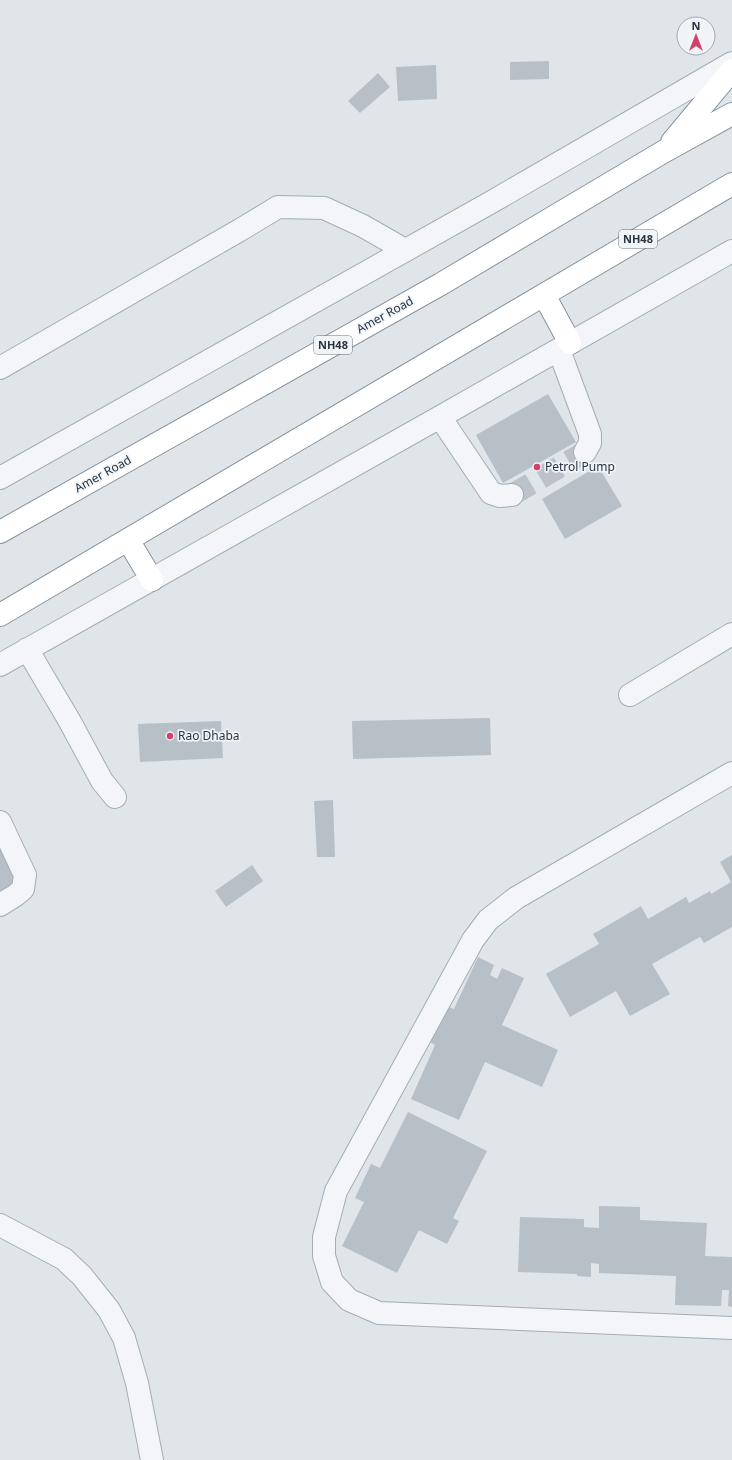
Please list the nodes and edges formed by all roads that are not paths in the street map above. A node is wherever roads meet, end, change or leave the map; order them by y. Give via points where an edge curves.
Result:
1 (732, 63) edge
2 (732, 70) edge
3 (732, 114) edge
4 (663, 152) junction
5 (732, 184) edge
6 (405, 250) junction
7 (732, 251) edge
8 (544, 295) junction
9 (565, 347) junction
10 (0, 368) edge
11 (440, 417) junction
12 (585, 452) dead end
13 (0, 478) edge
14 (512, 495) tunnel mouth
15 (0, 532) edge
16 (128, 540) junction
17 (152, 580) junction
18 (0, 615) edge
19 (732, 634) edge
20 (26, 650) junction
21 (0, 665) edge
22 (630, 695) dead end
23 (732, 773) edge
24 (115, 797) dead end
25 (0, 822) edge
26 (0, 905) edge
27 (2, 1227) edge
28 (732, 1328) edge
29 (152, 1460) edge

1 - 6 street
2 - 4 highway
3 - 4 highway, NH48
4 - 15 highway, Amer Road / NH48 via 441,284
5 - 8 highway, NH48
6 - 10 street via 324,208 278,207
6 - 13 street
7 - 9 street
8 - 9 highway
8 - 16 highway, NH48
9 - 11 street
9 - 12 street via 590,434 590,443
11 - 14 street via 491,493 500,496
11 - 17 street
16 - 17 highway
16 - 18 highway, NH48
17 - 20 street
19 - 22 street
20 - 21 street
20 - 24 street via 69,720 102,781
23 - 28 street via 516,898 488,920 473,940 336,1191 324,1237 324,1256 332,1282 349,1300 379,1313
25 - 26 street via 25,875 23,889
27 - 29 street via 64,1259 82,1276 109,1310 124,1338 137,1383

